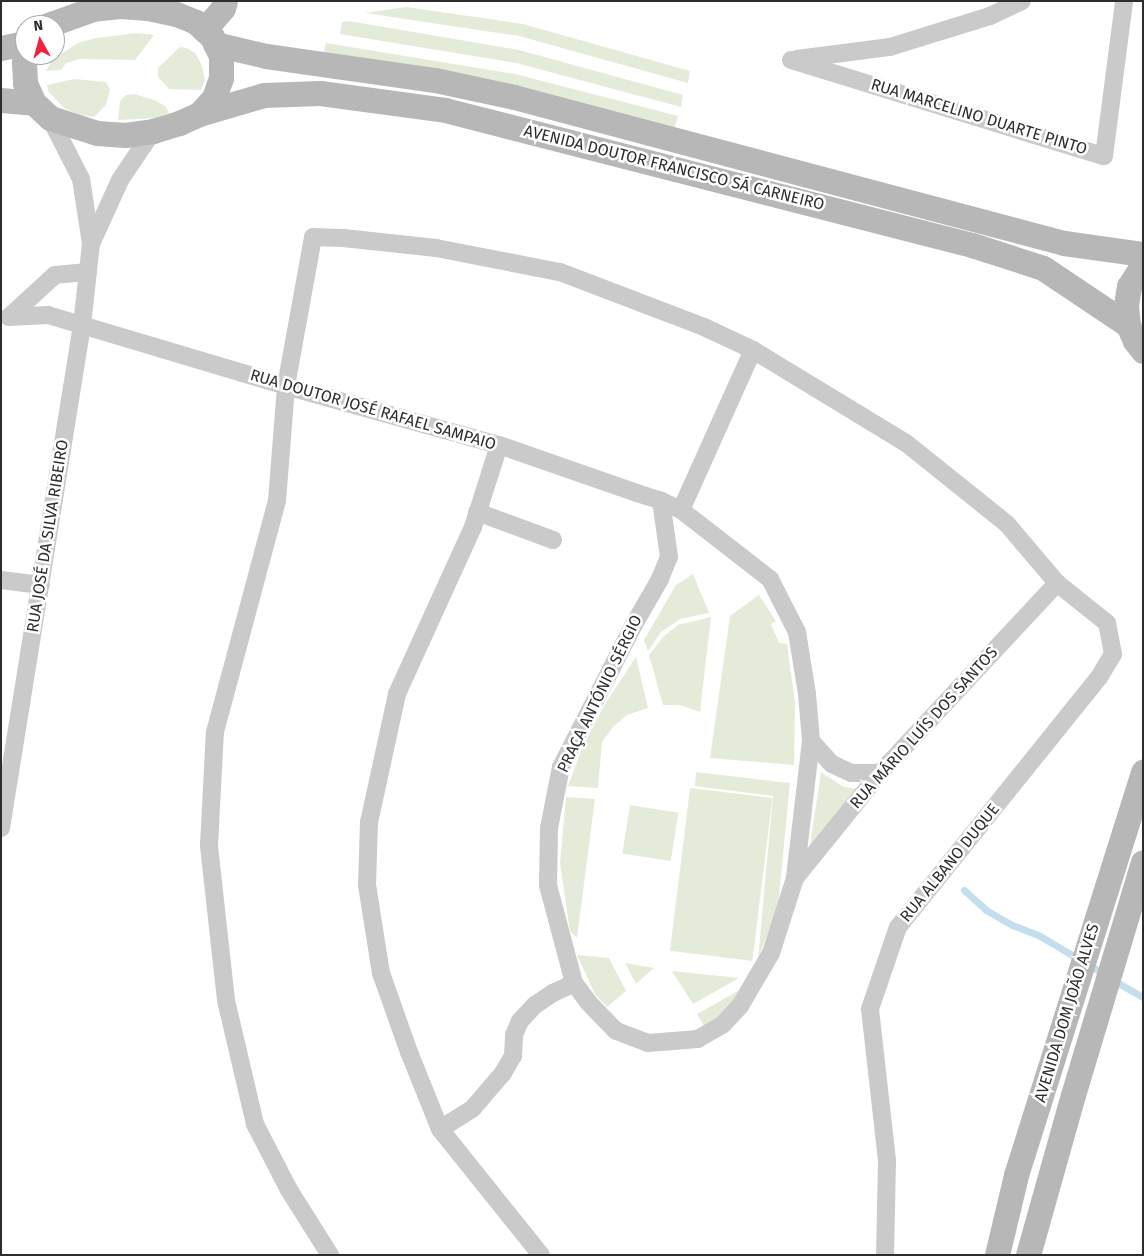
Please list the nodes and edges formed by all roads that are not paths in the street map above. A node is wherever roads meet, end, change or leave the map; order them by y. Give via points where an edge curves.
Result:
1 (225, 1) edge
2 (1022, 1) edge
3 (1124, 1) edge
4 (123, 4) edge
5 (65, 19) edge
6 (210, 37) junction
7 (15, 45) edge
8 (1, 48) edge
9 (24, 65) edge
10 (1, 100) edge
11 (42, 110) junction
12 (199, 114) junction
13 (153, 131) junction
14 (91, 244) junction
15 (1143, 254) edge
16 (1143, 264) edge
17 (88, 272) junction
18 (5, 320) edge
19 (82, 325) junction
20 (1128, 325) junction
21 (753, 350) junction
22 (1143, 351) edge
23 (286, 386) junction
24 (499, 445) junction
25 (661, 501) junction
26 (681, 510) junction
27 (477, 512) junction
28 (553, 540) dead end
29 (1, 580) edge
30 (1058, 583) junction
31 (41, 585) junction
32 (812, 741) junction
33 (1143, 772) edge
34 (880, 773) junction
35 (1, 828) edge
36 (1143, 862) edge
37 (795, 878) junction
38 (574, 983) junction
39 (440, 1129) junction
40 (330, 1255) edge
41 (541, 1255) edge
42 (884, 1255) edge
43 (997, 1255) edge
44 (1028, 1255) edge

1 - 6 main road
2 - 3 street, RUA MARCELINO DUARTE PINTO via 990,16 890,46 791,60 1104,156
4 - 5 main road, AVENIDA DOUTOR FRANCISCO SÁ CARNEIRO
4 - 6 main road, AVENIDA DOUTOR FRANCISCO SÁ CARNEIRO via 176,14 196,22
6 - 12 main road via 221,56 222,78 214,98
6 - 15 main road, AVENIDA DOUTOR FRANCISCO SÁ CARNEIRO via 266,56 427,79 514,97 1064,243
7 - 8 main road
9 - 11 main road via 25,83
10 - 11 main road, AVENIDA DOUTOR FRANCISCO SÁ CARNEIRO
11 - 13 main road, AVENIDA DOUTOR FRANCISCO SÁ CARNEIRO via 97,132 125,136
11 - 14 street, RUA JOSÉ DA SILVA RIBEIRO via 81,179
12 - 13 main road, AVENIDA DOUTOR FRANCISCO SÁ CARNEIRO
12 - 20 main road, AVENIDA DOUTOR FRANCISCO SÁ CARNEIRO via 264,95 320,93 445,110 972,245 1043,268
13 - 14 street, RUA JOSÉ DA SILVA RIBEIRO via 120,180
14 - 17 street, RUA JOSÉ DA SILVA RIBEIRO
16 - 20 main road via 1130,286 1126,306
17 - 18 street via 55,275
17 - 19 street, RUA JOSÉ DA SILVA RIBEIRO
18 - 19 street, RUA DOUTOR JOSÉ RAFAEL SAMPAIO via 48,315
19 - 23 street, RUA DOUTOR JOSÉ RAFAEL SAMPAIO
19 - 31 street, RUA JOSÉ DA SILVA RIBEIRO
20 - 22 main road
21 - 23 street via 560,272 436,248 313,237
21 - 26 street
21 - 30 street via 906,443 1007,524
23 - 24 street, RUA DOUTOR JOSÉ RAFAEL SAMPAIO
23 - 40 street via 277,500 215,732 209,845 226,1000 255,1124 289,1190
24 - 25 street, RUA DOUTOR JOSÉ RAFAEL SAMPAIO
24 - 27 street
25 - 26 street, PRAÇA ANTÓNIO SÉRGIO
25 - 38 street, PRAÇA ANTÓNIO SÉRGIO via 669,557 561,766 549,828 548,885
26 - 32 street, PRAÇA ANTÓNIO SÉRGIO via 770,579 797,632
27 - 28 street
27 - 39 street via 397,694 369,822 367,885 381,973
29 - 31 street
30 - 34 street, RUA MÁRIO LUÍS DOS SANTOS
30 - 42 street, RUA ALBANO DUQUE via 1107,623 1113,654 1100,676 898,927 870,1009 887,1161
31 - 35 street, RUA JOSÉ DA SILVA RIBEIRO
32 - 34 street via 832,764 851,772
32 - 37 street, PRAÇA ANTÓNIO SÉRGIO
33 - 43 main road, AVENIDA DOM JOÃO ALVES via 1016,1175
34 - 37 street, RUA MÁRIO LUÍS DOS SANTOS
36 - 44 main road, AVENIDA DOM JOÃO ALVES
37 - 38 street, PRAÇA ANTÓNIO SÉRGIO via 771,953 740,1006 722,1025 698,1038 648,1043 616,1031 588,1003
38 - 39 street via 535,1005 520,1021 514,1035 513,1056 503,1073 473,1108
39 - 41 street

